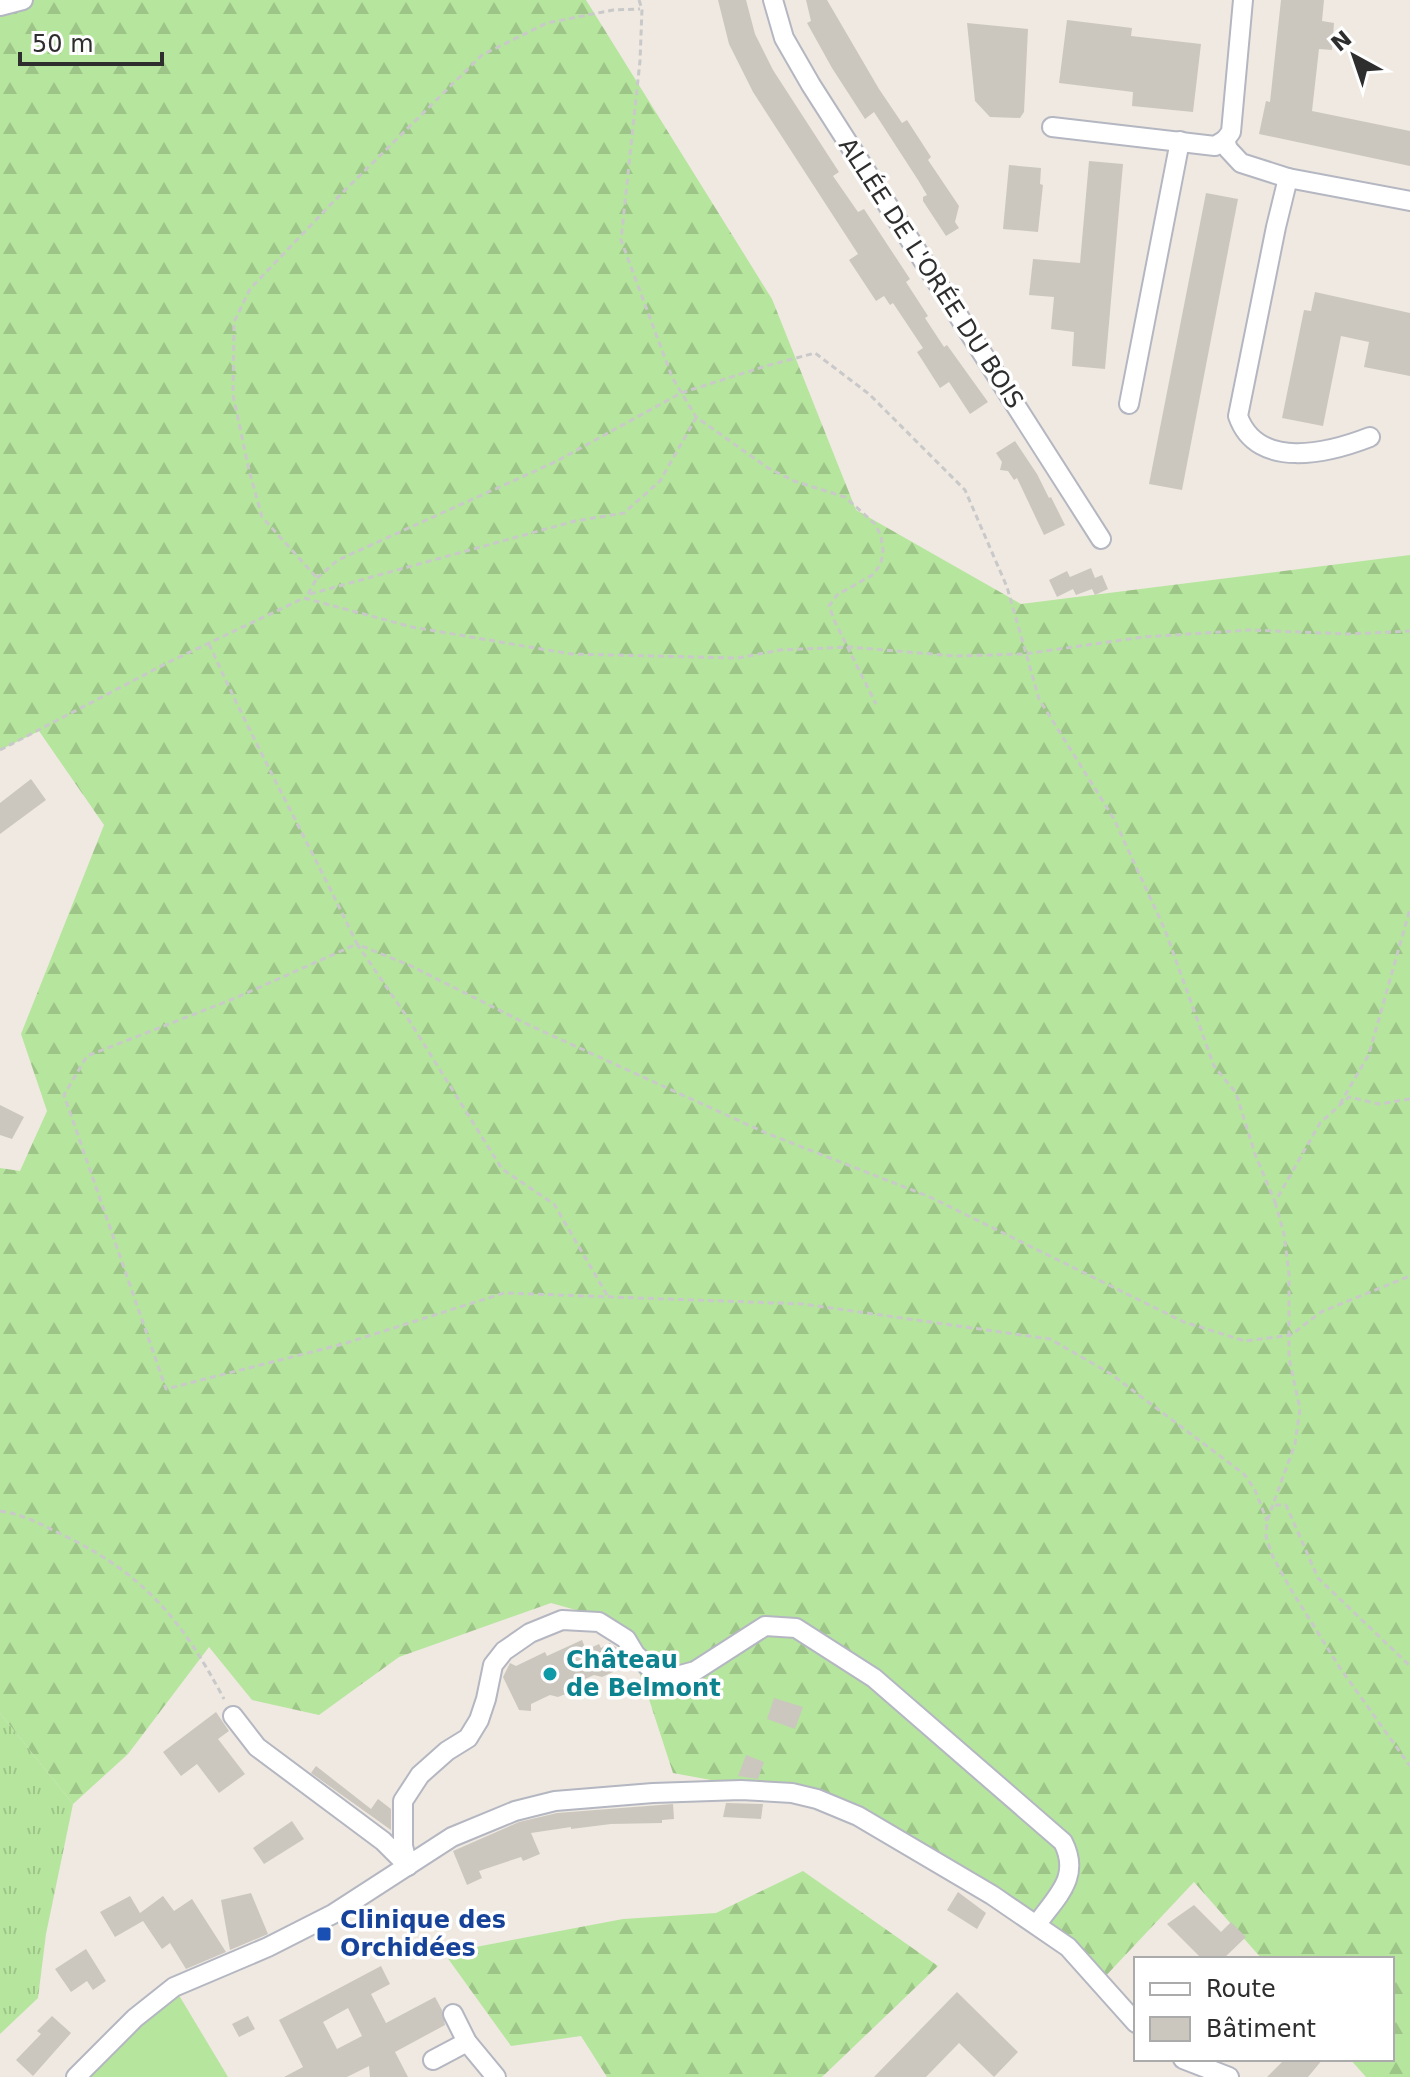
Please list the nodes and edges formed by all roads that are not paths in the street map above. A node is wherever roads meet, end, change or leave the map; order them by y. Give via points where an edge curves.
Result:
1 (23, 0) edge
2 (773, 0) edge
3 (1243, 0) edge
4 (0, 6) edge
5 (1052, 127) dead end
6 (1225, 140) junction
7 (1180, 141) junction
8 (1288, 178) junction
9 (1410, 201) edge
10 (1129, 404) dead end
11 (1370, 437) dead end
12 (1101, 539) dead end
13 (233, 1716) road end
14 (408, 1866) junction
15 (1037, 1924) junction
16 (453, 2014) dead end
17 (1134, 2021) edge
18 (467, 2042) junction
19 (433, 2060) dead end
20 (1188, 2061) edge
21 (1223, 2076) edge
22 (76, 2077) edge
23 (496, 2077) edge

1 - 4 street
2 - 12 street, ALLÉE DE L'ORÉE DU BOIS via 784,38 811,85
3 - 6 street via 1231,132
5 - 7 street
6 - 7 street via 1215,146
6 - 8 street via 1241,163
7 - 10 street
8 - 9 street
8 - 11 street via 1238,416 1250,438 1284,452 1307,455
13 - 14 street via 257,1747 383,1841
14 - 15 street via 482,1823 555,1801 653,1793 778,1792 817,1799 858,1816
14 - 15 street via 403,1801 420,1775 468,1738 479,1720 493,1665 530,1633 562,1620 599,1622 626,1639 652,1670 673,1677 695,1671 765,1626 796,1628 874,1678 1063,1842 1071,1858 1070,1874
14 - 22 street via 281,1940 174,1987
15 - 17 street via 1068,1947
16 - 18 street
18 - 19 street
18 - 23 street
20 - 21 street

